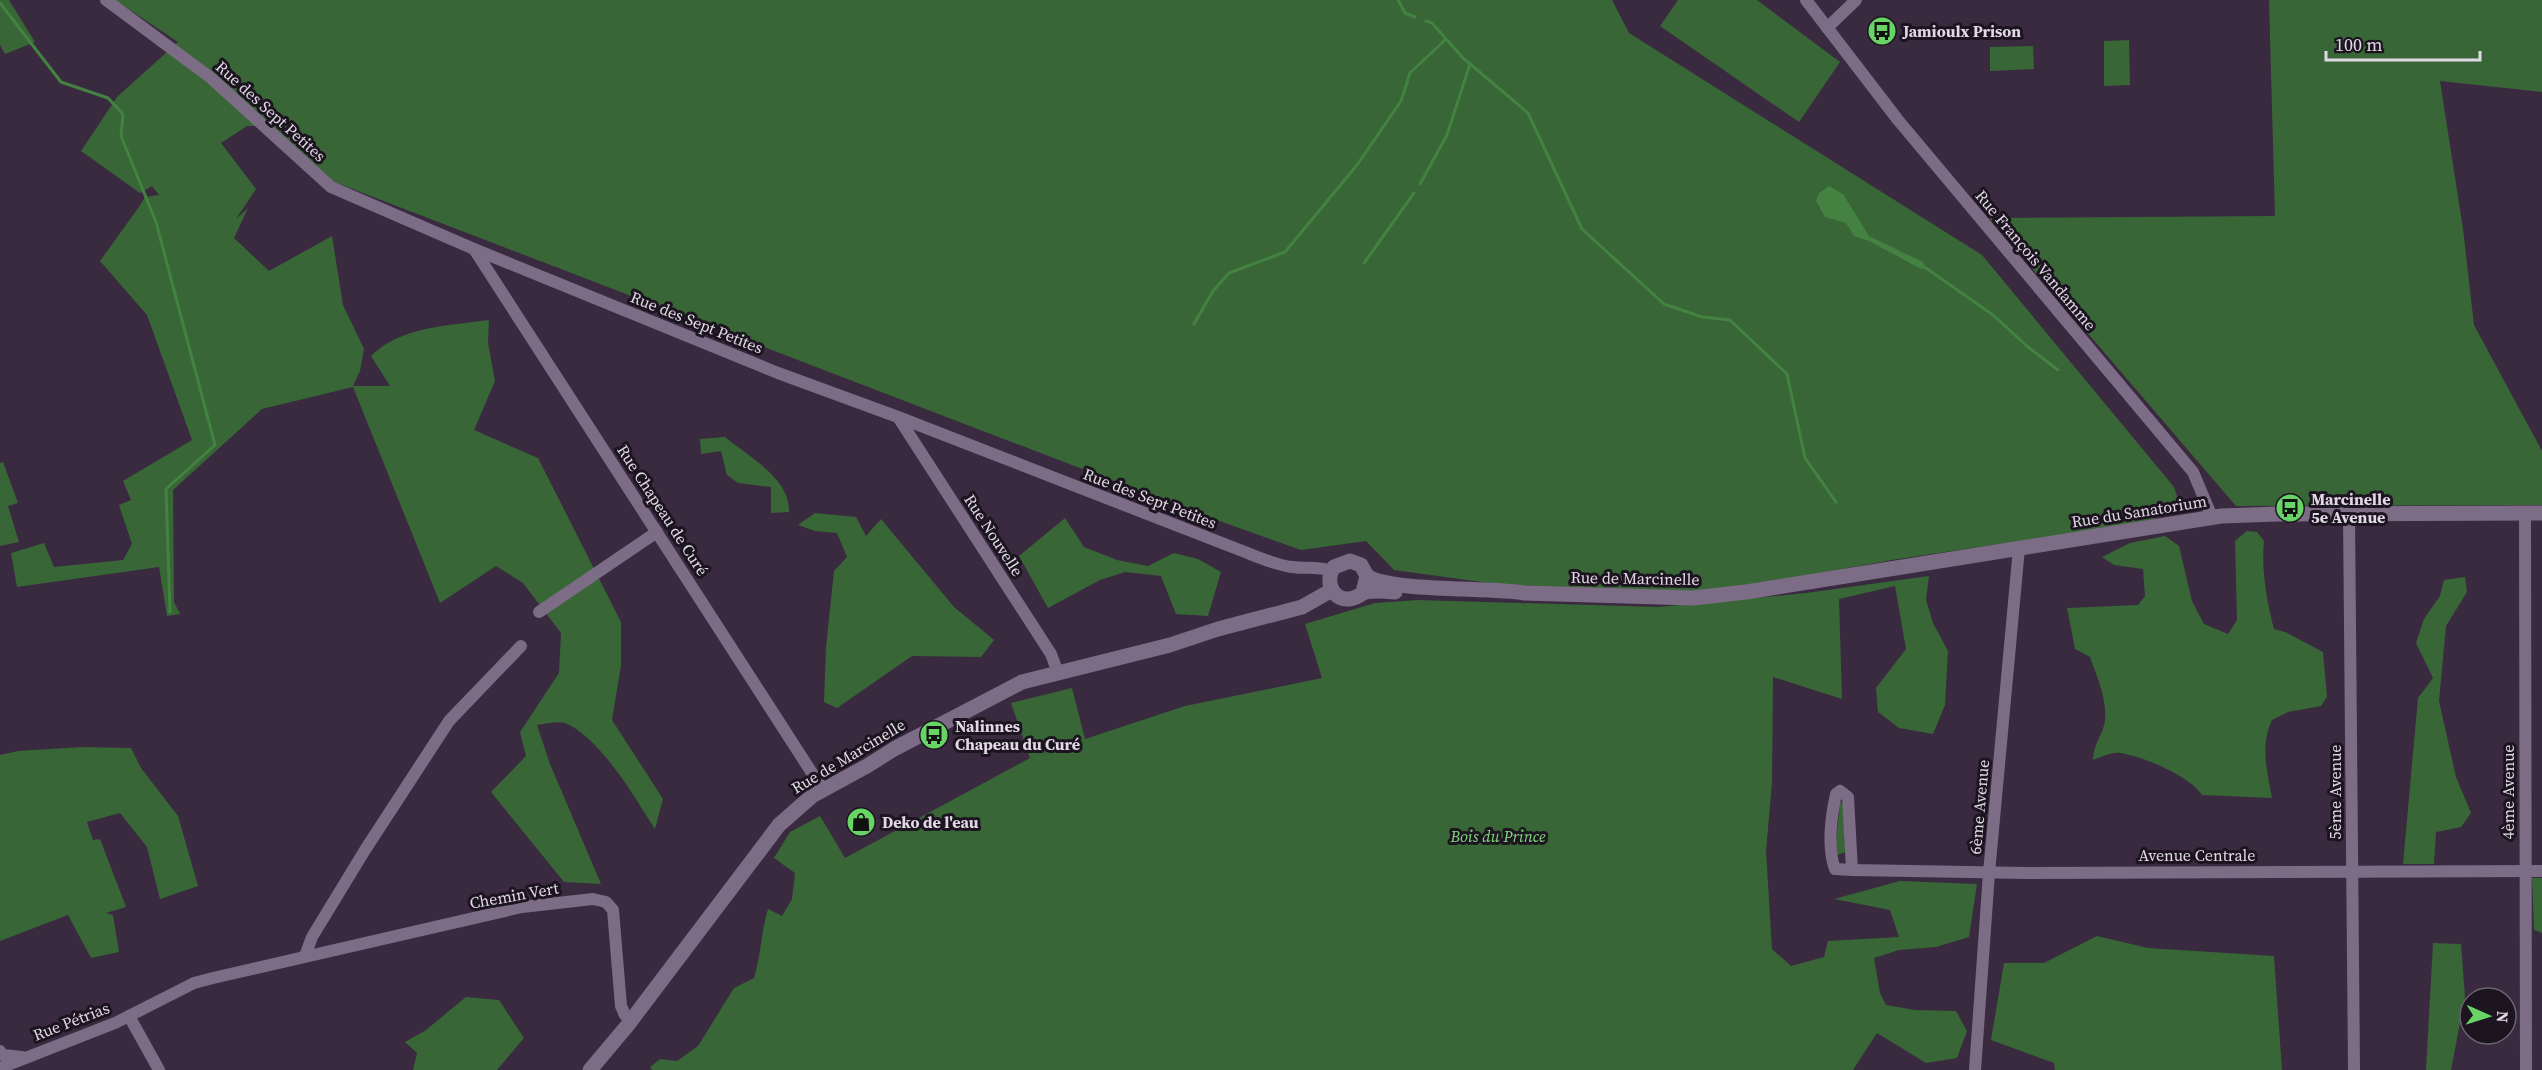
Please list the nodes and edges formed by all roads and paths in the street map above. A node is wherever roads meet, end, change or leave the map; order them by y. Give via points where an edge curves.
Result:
1 (106, 0) edge
2 (1806, 0) edge
3 (1856, 0) edge
4 (1827, 28) junction
5 (474, 249) junction
6 (898, 417) junction
7 (2525, 513) junction
8 (2542, 513) edge
9 (2349, 514) junction
10 (2212, 517) junction
11 (657, 532) junction
12 (2019, 548) junction
13 (1331, 571) junction
14 (1367, 576) junction
15 (1332, 590) junction
16 (1363, 592) junction
17 (1746, 592) joint
18 (1524, 593) junction
19 (539, 612) dead end
20 (521, 646) dead end
21 (1058, 673) junction
22 (823, 790) junction
23 (1852, 870) junction
24 (2352, 870) junction
25 (2525, 871) junction
26 (2542, 871) edge
27 (1989, 873) junction
28 (305, 956) junction
29 (129, 1016) junction
30 (632, 1019) junction
31 (0, 1051) edge
32 (23, 1058) junction
33 (0, 1068) edge
34 (159, 1070) edge
35 (590, 1070) edge
36 (1975, 1070) edge
37 (2354, 1070) edge
38 (2526, 1070) edge

1 - 5 street, Rue des Sept Petites via 211,78 331,187
2 - 4 street, Rue François Vandamme
3 - 4 street
4 - 10 street, Rue François Vandamme via 1898,120 2193,472
5 - 6 street, Rue des Sept Petites via 767,369
5 - 11 street, Rue Chapeau de Curé
6 - 13 street, Rue des Sept Petites via 1262,558 1290,567
6 - 21 street, Rue Nouvelle via 1051,654
7 - 8 street, Rue du Sanatorium
7 - 9 street, Rue du Sanatorium
7 - 25 street, 4ème Avenue
9 - 10 street, Rue du Sanatorium
9 - 24 street, 5ème Avenue
10 - 12 street, Rue du Sanatorium
11 - 19 street
11 - 22 street, Rue Chapeau de Curé
12 - 17 street, Rue du Sanatorium
12 - 27 street, 6ème Avenue
13 - 14 street, Rue de Marcinelle via 1350,561 1361,566
13 - 15 street
14 - 16 street
14 - 18 street, Rue de Marcinelle via 1403,585
15 - 16 street, Rue de Marcinelle via 1347,599
15 - 21 street, Rue de Marcinelle via 1302,607
16 - 18 street, Rue de Marcinelle via 1503,596
17 - 18 street, Rue de Marcinelle via 1693,598
20 - 28 street via 449,721 426,754 312,937
21 - 22 street, Rue de Marcinelle via 1017,684
22 - 30 street, Rue de Marcinelle via 797,806 778,825
23 - 23 street, Avenue Centrale via 1848,797 1840,791 1834,803 1830,857 1835,869
23 - 27 street, Avenue Centrale
24 - 25 street, Avenue Centrale
24 - 27 street, Avenue Centrale
24 - 37 street, 5ème Avenue
25 - 26 street, Avenue Centrale
25 - 38 street, 4ème Avenue
27 - 36 street, 6ème Avenue
28 - 29 street, Chemin Vert via 194,983
28 - 30 street, Chemin Vert via 522,907 600,900 613,910 621,1006
29 - 32 street, Rue Pétrias
29 - 34 street, Rue Pétrias
30 - 35 street, Rue de Marcinelle
31 - 32 street, Rue Pétrias
32 - 33 street

